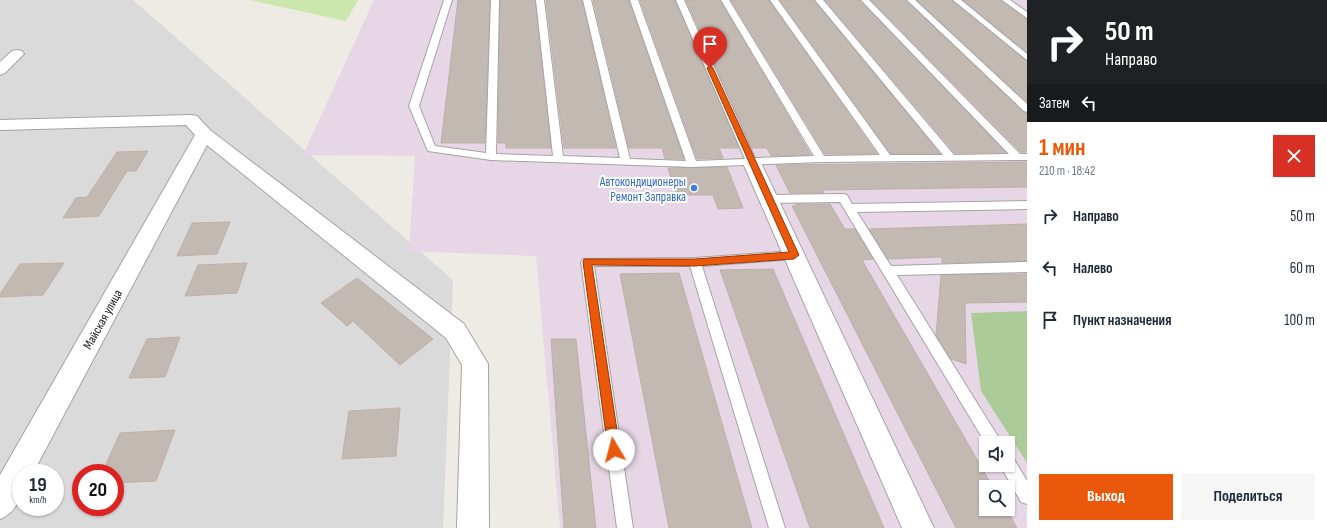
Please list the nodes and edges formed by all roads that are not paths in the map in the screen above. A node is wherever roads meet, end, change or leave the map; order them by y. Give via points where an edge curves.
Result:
1 (448, 0) edge
2 (495, 0) edge
3 (540, 0) edge
4 (587, 0) edge
5 (634, 0) edge
6 (680, 0) edge
7 (725, 0) edge
8 (774, 0) edge
9 (819, 0) edge
10 (865, 0) edge
11 (911, 0) edge
12 (957, 0) edge
13 (1006, 0) edge
14 (1027, 16) edge
15 (17, 54) dead end
16 (1027, 58) edge
17 (0, 70) edge
18 (1027, 109) edge
19 (0, 125) edge
20 (204, 134) junction
21 (491, 157) junction
22 (1022, 157) edge
23 (951, 158) junction
24 (888, 159) junction
25 (558, 160) junction
26 (821, 160) junction
27 (626, 162) junction
28 (752, 163) junction
29 (692, 164) junction
30 (769, 199) junction
31 (1027, 205) edge
32 (850, 208) junction
33 (794, 255) junction
34 (695, 262) junction
35 (1027, 267) edge
36 (889, 271) junction
37 (990, 436) edge
38 (1012, 472) edge
39 (1027, 496) edge
40 (0, 504) edge
41 (473, 528) edge
42 (625, 528) edge
43 (777, 528) edge
44 (918, 528) edge

1 - 21 lane via 414,106 430,149
2 - 21 lane
3 - 25 lane
4 - 27 lane
5 - 29 lane
6 - 28 lane
7 - 26 lane
8 - 24 lane
9 - 23 lane
10 - 22 lane
11 - 18 lane
12 - 16 lane
13 - 14 lane
15 - 17 street
19 - 20 street via 191,120
20 - 40 street, Майская улица
20 - 41 street via 455,331 475,364
21 - 25 lane
22 - 23 lane
23 - 24 lane
24 - 26 lane
25 - 27 lane
26 - 28 lane
27 - 29 lane
28 - 29 lane
28 - 30 street
30 - 32 lane via 843,198
30 - 33 street
31 - 32 lane
32 - 36 lane
33 - 34 lane
33 - 44 street
34 - 42 lane via 587,262
34 - 43 lane
35 - 36 lane
36 - 37 lane
38 - 39 lane

